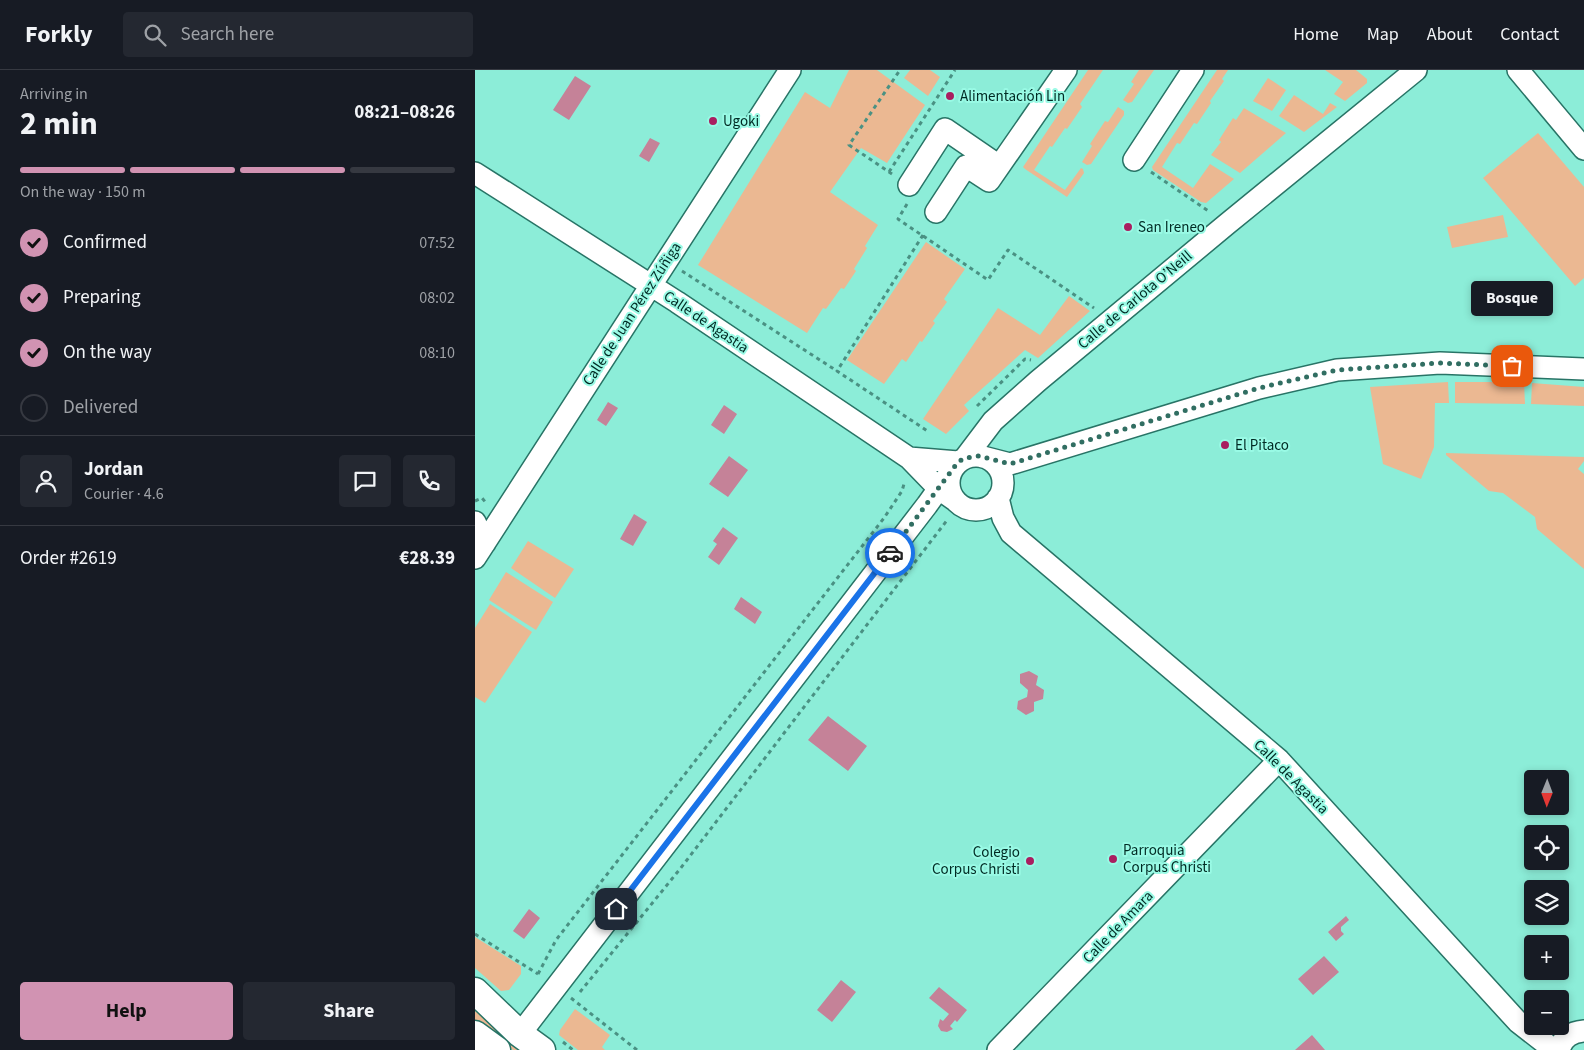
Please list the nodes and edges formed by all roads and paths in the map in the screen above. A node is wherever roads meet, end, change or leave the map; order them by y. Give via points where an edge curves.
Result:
1 (789, 70) edge
2 (955, 70) edge
3 (1066, 70) edge
4 (1193, 70) edge
5 (1518, 70) edge
6 (1407, 72) edge
7 (1584, 149) edge
8 (1141, 164) joint
9 (999, 166) junction
10 (889, 172) dead end
11 (475, 173) edge
12 (909, 184) dead end
13 (936, 212) dead end
14 (1227, 224) junction
15 (923, 235) dead end
16 (666, 261) junction
17 (651, 285) junction
18 (1584, 369) edge
19 (837, 371) junction
20 (929, 432) dead end
21 (909, 458) junction
22 (963, 461) junction
23 (1006, 469) junction
24 (904, 484) dead end
25 (939, 489) junction
26 (998, 498) junction
27 (952, 510) junction
28 (475, 522) edge
29 (480, 551) edge
30 (1279, 760) junction
31 (475, 934) edge
32 (538, 974) junction
33 (556, 987) junction
34 (475, 991) edge
35 (573, 1000) junction
36 (569, 1005) dead end
37 (1584, 1031) edge
38 (475, 1034) edge
39 (520, 1034) junction
40 (549, 1044) edge
41 (497, 1050) edge
42 (573, 1050) edge
43 (637, 1050) edge
44 (998, 1050) edge
45 (1554, 1050) edge
46 (1559, 1050) edge

1 - 16 street, Calle de Juan Pérez Zúñiga
2 - 10 path
3 - 9 street
4 - 8 street
5 - 7 street
6 - 14 street, Calle de Carlota O’Neill
8 - 14 path
9 - 12 street via 945,129
9 - 13 street via 989,181 966,166
11 - 17 street, Calle de Agastia
14 - 22 street, Calle de Carlota O’Neill via 993,421
15 - 19 path
16 - 17 street, Calle de Juan Pérez Zúñiga
16 - 19 path
17 - 21 street, Calle de Agastia
17 - 29 street, Calle de Juan Pérez Zúñiga
18 - 23 street via 1440,363 1337,370 1259,388
19 - 20 path
21 - 22 street, Calle de Agastia
21 - 25 street, Calle de Agastia
22 - 23 street via 993,462
22 - 25 street, Calle de Carlota O’Neill
22 - 27 street via 949,487
23 - 26 street
24 - 32 path via 884,518 556,940
25 - 27 street, Calle de Agastia
25 - 33 street, Calle de Carlota O’Neill
26 - 27 street, Calle de Agastia via 993,504 978,510 963,506
26 - 30 street, Calle de Agastia via 1011,533
27 - 35 path via 680,869
28 - 29 street
30 - 44 street, Calle de Amara
30 - 45 street, Calle de Agastia via 1518,1022
31 - 32 path
32 - 33 path
33 - 35 path
33 - 39 street, Calle de Carlota O’Neill
34 - 39 main road
35 - 36 path
35 - 43 path
37 - 46 street via 1567,1036
38 - 41 main road
39 - 40 main road
40 - 42 path

